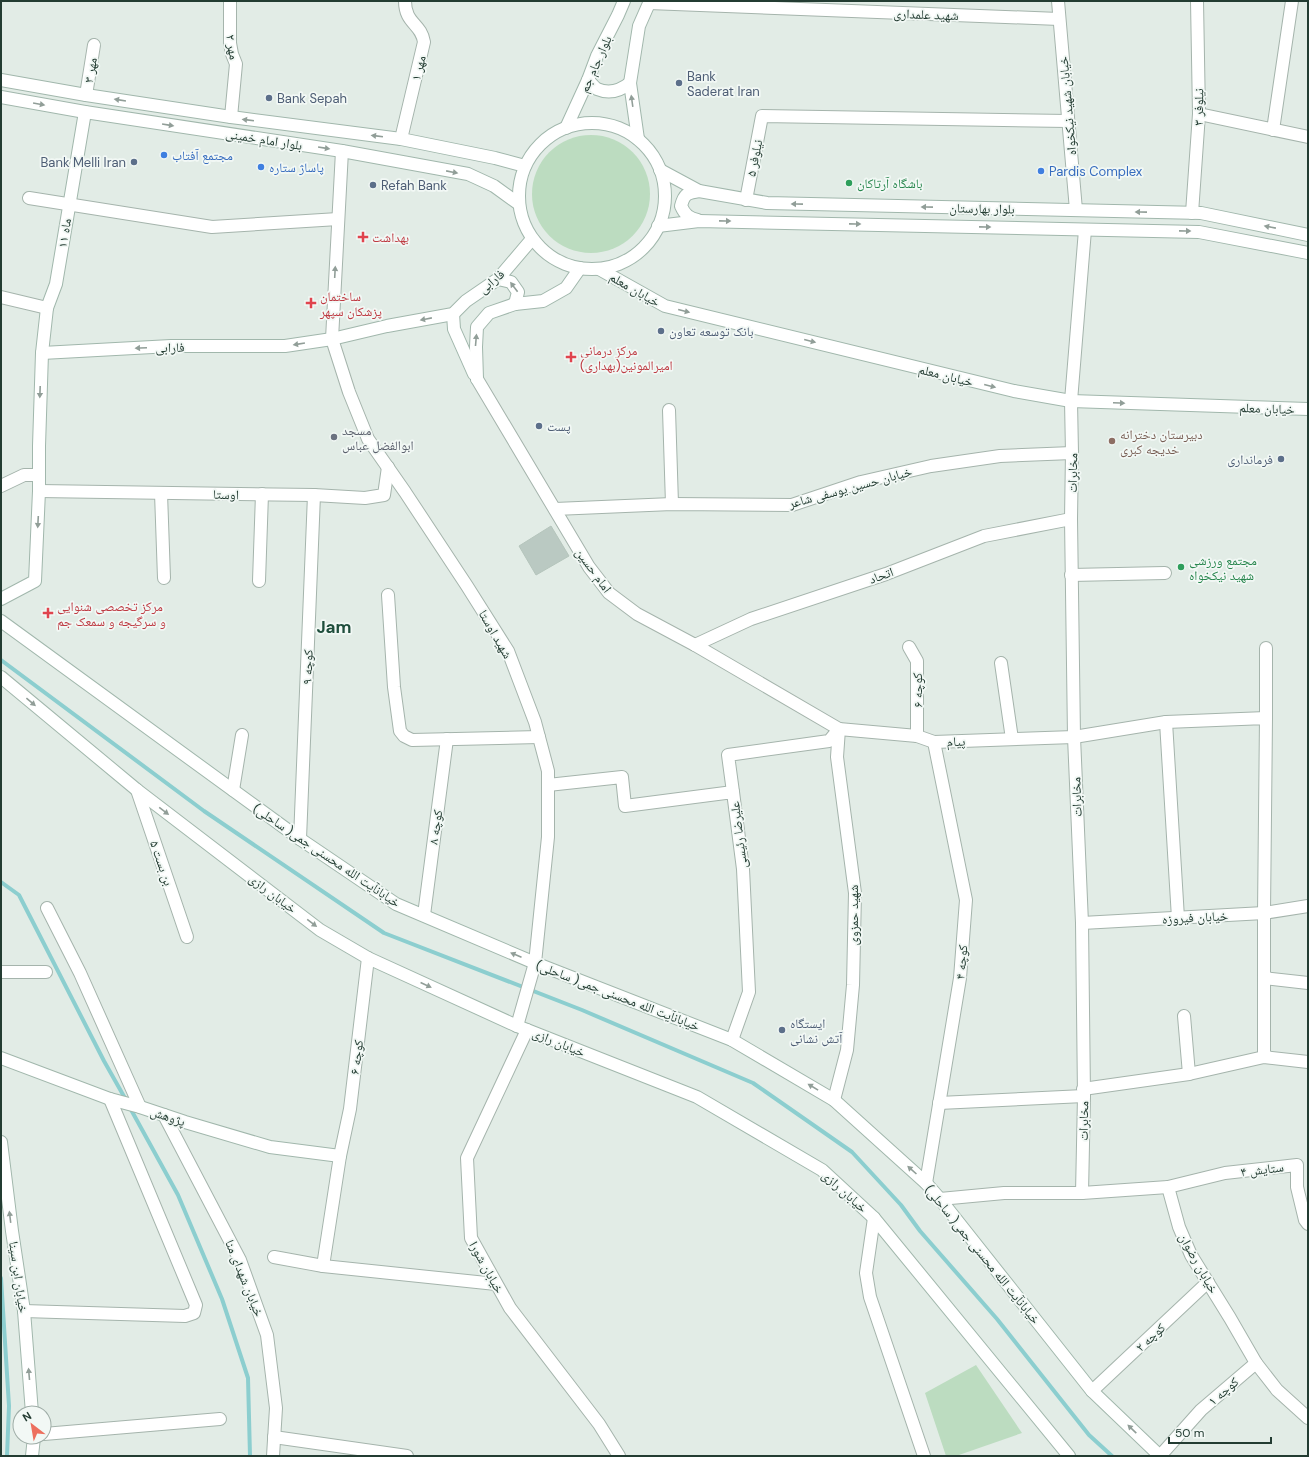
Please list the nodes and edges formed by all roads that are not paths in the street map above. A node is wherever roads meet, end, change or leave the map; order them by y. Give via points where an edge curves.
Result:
1 (230, 1) edge
2 (405, 1) edge
3 (624, 1) edge
4 (1058, 1) edge
5 (1197, 1) edge
6 (1292, 1) edge
7 (649, 2) edge
8 (829, 5) edge
9 (871, 6) edge
10 (1059, 19) junction
11 (94, 45) dead end
12 (1, 80) edge
13 (588, 80) junction
14 (630, 83) junction
15 (86, 95) junction
16 (1, 97) edge
17 (85, 112) junction
18 (1199, 114) junction
19 (230, 117) junction
20 (1068, 121) junction
21 (566, 128) junction
22 (1272, 130) junction
23 (1308, 137) edge
24 (401, 139) junction
25 (638, 139) junction
26 (342, 151) junction
27 (525, 166) junction
28 (660, 170) junction
29 (699, 191) junction
30 (29, 198) dead end
31 (746, 200) junction
32 (519, 204) junction
33 (69, 205) junction
34 (1076, 210) junction
35 (1192, 213) junction
36 (338, 219) junction
37 (699, 221) junction
38 (658, 226) junction
39 (1085, 230) junction
40 (1308, 234) edge
41 (532, 239) junction
42 (1308, 253) edge
43 (580, 268) junction
44 (599, 268) junction
45 (498, 278) junction
46 (1, 297) edge
47 (515, 304) junction
48 (47, 308) junction
49 (453, 314) junction
50 (332, 339) junction
51 (42, 353) junction
52 (477, 379) junction
53 (1071, 401) junction
54 (1308, 409) edge
55 (669, 410) dead end
56 (1072, 452) junction
57 (388, 468) junction
58 (39, 475) junction
59 (1, 486) edge
60 (39, 492) junction
61 (161, 493) junction
62 (262, 494) junction
63 (314, 495) junction
64 (672, 504) junction
65 (555, 509) junction
66 (1071, 519) junction
67 (1165, 573) dead end
68 (1071, 575) junction
69 (164, 578) dead end
70 (259, 581) dead end
71 (388, 595) dead end
72 (1, 599) edge
73 (1, 621) edge
74 (695, 645) junction
75 (909, 647) dead end
76 (1266, 648) dead end
77 (1001, 663) dead end
78 (1, 677) edge
79 (1266, 718) junction
80 (1166, 722) junction
81 (839, 729) junction
82 (242, 735) dead end
83 (917, 736) junction
84 (539, 737) junction
85 (1074, 737) junction
86 (447, 739) junction
87 (1012, 739) junction
88 (934, 742) junction
89 (548, 785) junction
90 (137, 790) junction
91 (233, 790) junction
92 (733, 792) junction
93 (300, 839) junction
94 (1308, 906) edge
95 (47, 908) dead end
96 (1264, 913) junction
97 (424, 915) junction
98 (1178, 918) junction
99 (1082, 923) junction
100 (187, 937) dead end
101 (368, 958) junction
102 (535, 963) junction
103 (1, 972) edge
104 (46, 972) dead end
105 (1264, 978) junction
106 (1308, 982) edge
107 (1184, 1016) dead end
108 (522, 1028) junction
109 (732, 1040) junction
110 (1264, 1057) junction
111 (1, 1058) edge
112 (1308, 1062) edge
113 (1189, 1074) junction
114 (1084, 1092) junction
115 (113, 1100) junction
116 (834, 1100) junction
117 (939, 1103) junction
118 (139, 1107) junction
119 (164, 1115) junction
120 (1, 1142) edge
121 (340, 1156) junction
122 (926, 1183) junction
123 (1168, 1187) junction
124 (1082, 1193) junction
125 (940, 1199) junction
126 (874, 1218) junction
127 (1308, 1224) edge
128 (274, 1258) dead end
129 (323, 1266) junction
130 (1208, 1282) junction
131 (496, 1284) junction
132 (24, 1311) junction
133 (1256, 1363) junction
134 (1092, 1391) junction
135 (31, 1405) edge
136 (1308, 1418) edge
137 (220, 1419) dead end
138 (52, 1433) edge
139 (274, 1437) junction
140 (33, 1445) edge
141 (32, 1456) edge
142 (273, 1456) edge
143 (407, 1456) edge
144 (619, 1456) edge
145 (924, 1456) edge
146 (1069, 1456) edge
147 (1160, 1456) edge

1 - 19 street, مهر ۲ via 230,43 236,64
2 - 24 street, مهر ۱ via 408,17 423,35 424,42
3 - 13 street, بلوار جام جم
4 - 10 street, خیابان شهید نیکخواه
5 - 18 street, نیلوفر ۳
6 - 22 street
7 - 8 street, شهید علمداری
7 - 14 street via 639,26
8 - 9 street, شهید علمداری
9 - 10 street, شهید علمداری
10 - 20 street, خیابان شهید نیکخواه
11 - 15 street, مهر ۳
12 - 15 street, بلوار امام خمینی
13 - 14 street via 596,88 611,91 621,90
13 - 21 street, بلوار جام جم
25 -> 14 street
19 -> 15 street, بلوار امام خمینی
16 -> 17 street, بلوار امام خمینی
17 -> 26 street, بلوار امام خمینی
17 - 33 street, ماه ۱۱
18 - 22 street
18 - 35 street, نیلوفر ۳
24 -> 19 street, بلوار امام خمینی
20 - 31 street, نیلوفر ۵ via 762,116
20 - 34 street, خیابان شهید نیکخواه
21 - 25 street via 584,124 603,124 622,129
21 - 27 street via 549,137 535,150
22 - 23 street
24 - 27 street, بلوار امام خمینی
25 - 28 street via 651,153
26 -> 32 street, بلوار امام خمینی via 468,174 494,186
26 - 36 street
27 - 32 street
28 - 29 street, بلوار بهارستان
28 - 38 street via 664,188 664,207
29 - 31 street, بلوار بهارستان
29 - 37 street via 688,193 680,206 689,218
30 - 33 street
34 -> 31 street, بلوار بهارستان via 767,203
32 - 41 street via 523,222
33 - 36 street via 212,227
33 - 48 street, ماه ۱۱ via 56,284
35 -> 34 street, بلوار بهارستان
40 -> 35 street, بلوار بهارستان
50 -> 36 street
37 - 38 street, بلوار بهارستان
37 -> 39 street, بلوار بهارستان
38 - 44 street via 648,242 634,255 618,264
39 -> 42 street, بلوار بهارستان via 1199,232
39 - 53 street, مخابرات
41 - 43 street via 545,253
41 - 45 street, فارابی
43 - 44 street
43 - 47 street, فارابی via 566,288 543,301
44 -> 53 street, خیابان معلم via 665,306 1014,391
47 -> 45 street via 518,292 511,282
45 - 49 street, فارابی via 466,301
46 - 48 street
52 -> 47 street, فارابی via 477,327 489,313
48 - 51 street, ماه ۱۱
49 -> 50 street, فارابی
49 - 52 street, امام حسین via 454,329
50 -> 51 street, فارابی via 285,346 171,346
50 - 57 street, شهید اوستا via 368,439
51 -> 58 street
52 - 65 street, امام حسین
53 -> 54 street, خیابان معلم
53 - 56 street, مخابرات
55 - 64 street
56 - 64 street, خیابان حسین یوسفی شاعر via 1000,456 931,466 861,482 792,505
56 - 66 street, مخابرات
57 - 63 street, اوستا via 384,495 365,498
57 - 84 street, شهید اوستا via 508,651 536,722
58 - 59 street via 24,476
58 - 60 street
60 - 61 street, اوستا
60 -> 72 street via 35,581
61 - 62 street, اوستا
61 - 69 street
62 - 63 street, اوستا
62 - 70 street
63 - 93 street, کوچه ۹
64 - 65 street, خیابان حسین یوسفی شاعر
65 - 74 street, امام حسین via 589,567 608,593 637,614
66 - 68 street, مخابرات
66 - 74 street, اتحاد via 984,536 886,574 751,619
67 - 68 street
68 - 85 street, مخابرات
71 - 86 street via 394,687 400,731 412,740
73 - 91 street, خیابانآیت الله محسنی جمی( ساحلی)
74 - 81 street, امام حسین
75 - 83 street, کوچه ۶ via 917,661
76 - 79 street
77 - 87 street
78 -> 90 street, خیابان رازی
79 - 80 street, پیام
79 - 96 street
80 - 85 street, پیام
80 - 98 street
81 - 83 street, پیام
81 - 92 street via 829,741 728,755
81 - 116 street, شهید حمزوی via 837,757 855,893 853,985 847,1050
82 - 91 street
83 - 88 street, پیام
84 - 86 street
84 - 89 street, شهید اوستا via 548,771
85 - 87 street, پیام
85 - 99 street, مخابرات
86 - 97 street, کوچه ۸
87 - 88 street, پیام
88 - 117 street, کوچه ۴ via 966,900 960,978
89 - 92 street, علیرضا رئیسی via 622,776 625,806
89 - 102 street, شهید اوستا via 548,837
90 - 100 street, بن بست ۵
90 -> 101 street, خیابان رازی via 320,930
91 - 93 street, خیابانآیت الله محسنی جمی( ساحلی)
92 - 109 street, علیرضا رئیسی via 743,869 749,992
93 - 97 street, خیابانآیت الله محسنی جمی( ساحلی) via 396,904
94 - 96 street, خیابان فیروزه
95 - 118 street via 80,973
96 - 98 street, خیابان فیروزه
96 - 105 street
102 -> 97 street, خیابانآیت الله محسنی جمی( ساحلی)
98 - 99 street, خیابان فیروزه
99 - 114 street, مخابرات
101 -> 108 street, خیابان رازی
101 - 121 street, کوچه ۶ via 350,1109
102 - 108 street, خیابان شورا
102 - 109 street, خیابانآیت الله محسنی جمی( ساحلی)
103 - 104 street
105 - 106 street
105 - 110 street
107 - 113 street
108 - 126 street, خیابان رازی via 697,1098 822,1170
108 - 131 street, خیابان شورا via 467,1158 471,1238
116 -> 109 street, خیابانآیت الله محسنی جمی( ساحلی)
110 - 112 street
110 - 113 street
111 - 115 street, پژوهش
113 - 114 street
114 - 117 street
114 - 124 street, مخابرات
115 - 118 street, پژوهش
115 - 132 street via 196,1305 194,1313 185,1316
122 -> 116 street, خیابانآیت الله محسنی جمی( ساحلی)
117 - 122 street, کوچه ۴
118 - 119 street, پژوهش
119 - 121 street, پژوهش via 270,1147
119 - 139 street, خیابان شهدای منا via 240,1260 267,1335 276,1408
132 -> 120 street, خیابان ابن سینا
121 - 129 street, کوچه ۶
122 - 125 street, خیابانآیت الله محسنی جمی( ساحلی)
123 - 124 street
123 - 127 street, ستایش ۴ via 1225,1173 1297,1165 1296,1187
123 - 130 street, خیابان رضوان via 1179,1227 1191,1255
124 - 125 street via 1004,1193
125 - 134 street, خیابانآیت الله محسنی جمی( ساحلی)
126 - 145 street via 866,1272 870,1297
126 - 146 street, خیابان رازی
128 - 129 street
129 - 131 street
130 - 133 street, خیابان رضوان
130 - 134 street, کوچه ۲
131 - 144 street, خیابان شورا via 510,1308 598,1424
135 -> 132 street, خیابان ابن سینا
133 - 136 street, خیابان رضوان via 1277,1390
133 - 147 street, کوچه ۱ via 1201,1410
147 -> 134 street, خیابانآیت الله محسنی جمی( ساحلی)
137 - 138 street
139 - 142 street, خیابان شهدای منا
139 - 143 street
140 - 141 street

